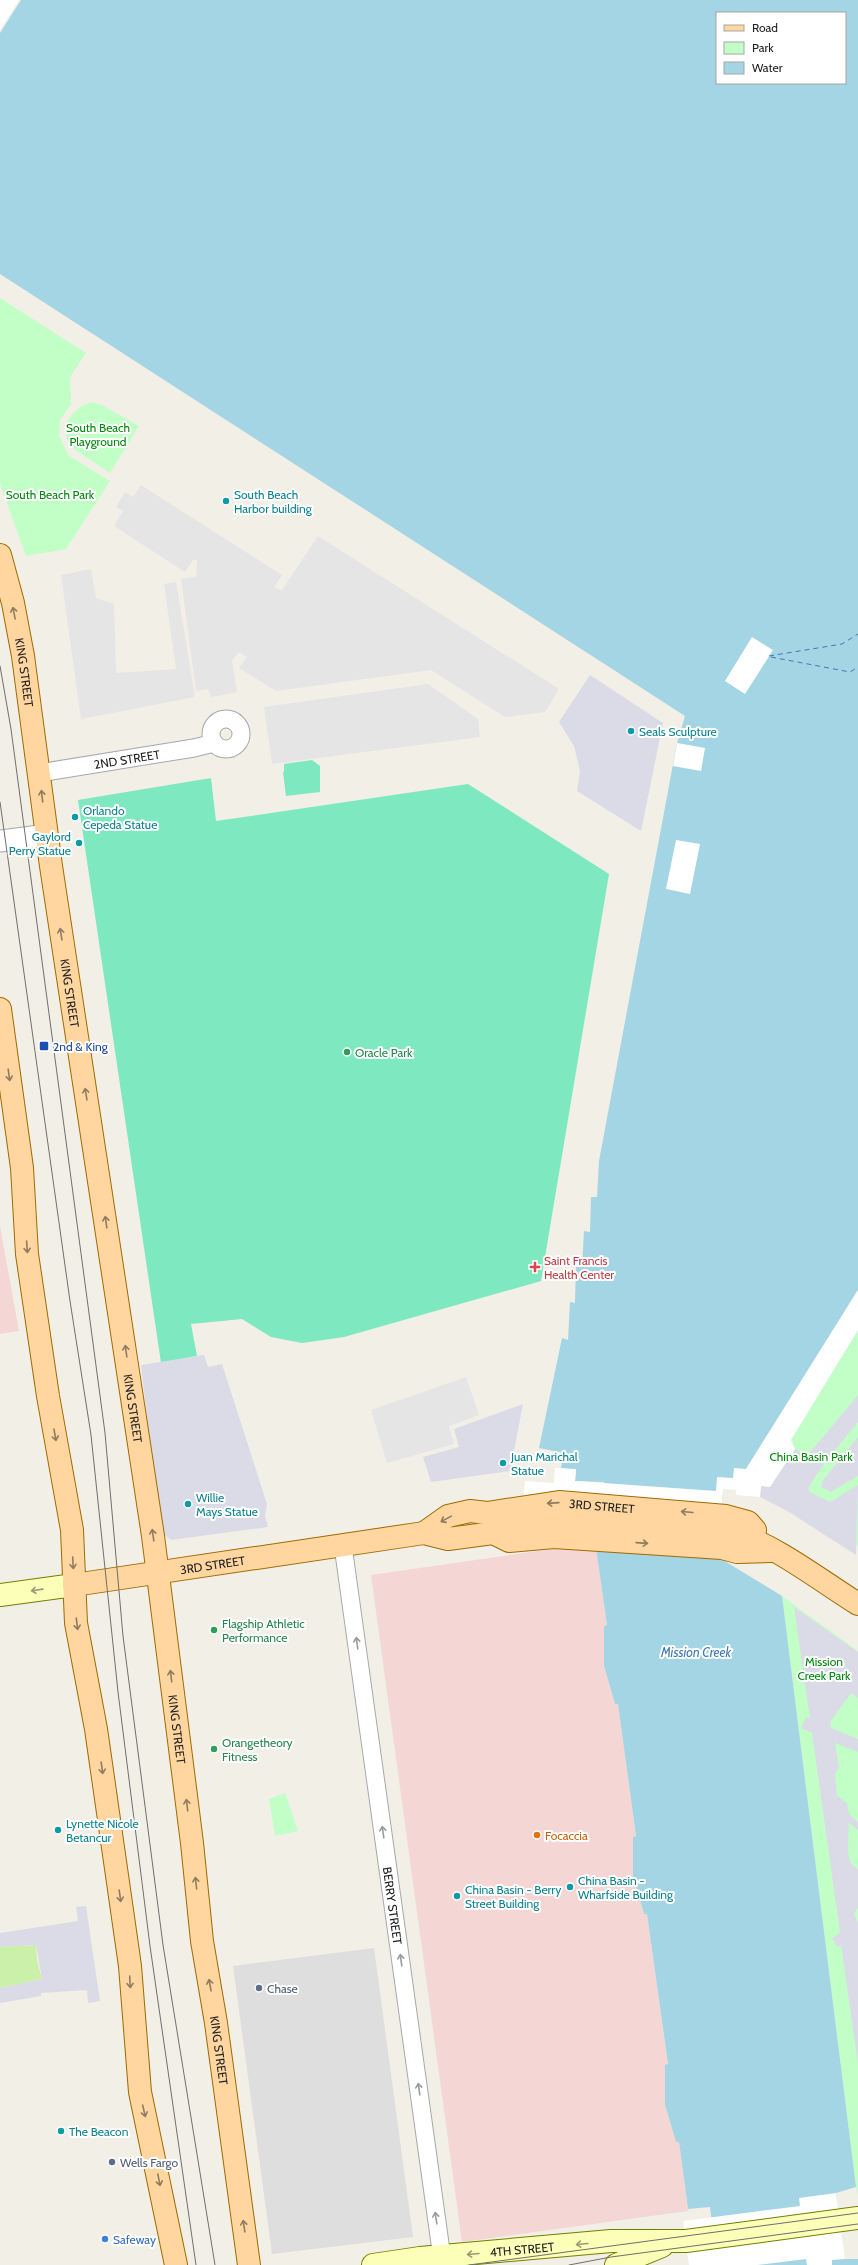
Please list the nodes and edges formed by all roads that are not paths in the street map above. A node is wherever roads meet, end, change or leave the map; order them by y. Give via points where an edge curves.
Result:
1 (0, 555) edge
2 (214, 743) dead end
3 (38, 773) junction
4 (47, 835) junction
5 (0, 841) edge
6 (0, 1009) edge
7 (605, 1523) junction
8 (724, 1532) junction
9 (424, 1533) junction
10 (343, 1546) junction
11 (772, 1551) junction
12 (158, 1574) junction
13 (74, 1585) junction
14 (0, 1595) edge
15 (858, 1604) edge
16 (851, 2221) edge
17 (679, 2242) junction
18 (443, 2261) edge
19 (176, 2265) edge
20 (249, 2265) edge
21 (373, 2265) edge
22 (616, 2265) edge

3 -> 1 main road, KING STREET via 23,656 13,603
2 - 3 street, 2ND STREET
4 -> 3 main road, KING STREET
4 - 5 street
12 -> 4 main road, KING STREET
6 -> 13 main road via 22,1168 27,1254 48,1396 72,1530
7 - 8 main road, 3RD STREET
7 -> 8 main road, 3RD STREET
7 - 9 main road, 3RD STREET via 547,1537 508,1541 493,1533 448,1539
7 -> 9 main road, 3RD STREET via 559,1502 487,1512 470,1511 448,1516
8 - 11 main road, 3RD STREET via 737,1552
8 - 11 main road, 3RD STREET via 748,1522
9 - 10 main road, 3RD STREET
10 - 12 main road, 3RD STREET
18 -> 10 street, BERRY STREET
11 - 15 main road, 3RD STREET
12 - 13 main road, 3RD STREET
20 -> 12 main road, KING STREET via 216,2023 202,1941
13 -> 14 main road, 3RD STREET
13 -> 19 main road via 76,1623 96,1729 130,1966 140,2092
16 - 17 main road, 4TH STREET
17 -> 18 main road, 4TH STREET via 611,2241
17 - 22 main road, 4TH STREET
18 - 21 main road, 4TH STREET

